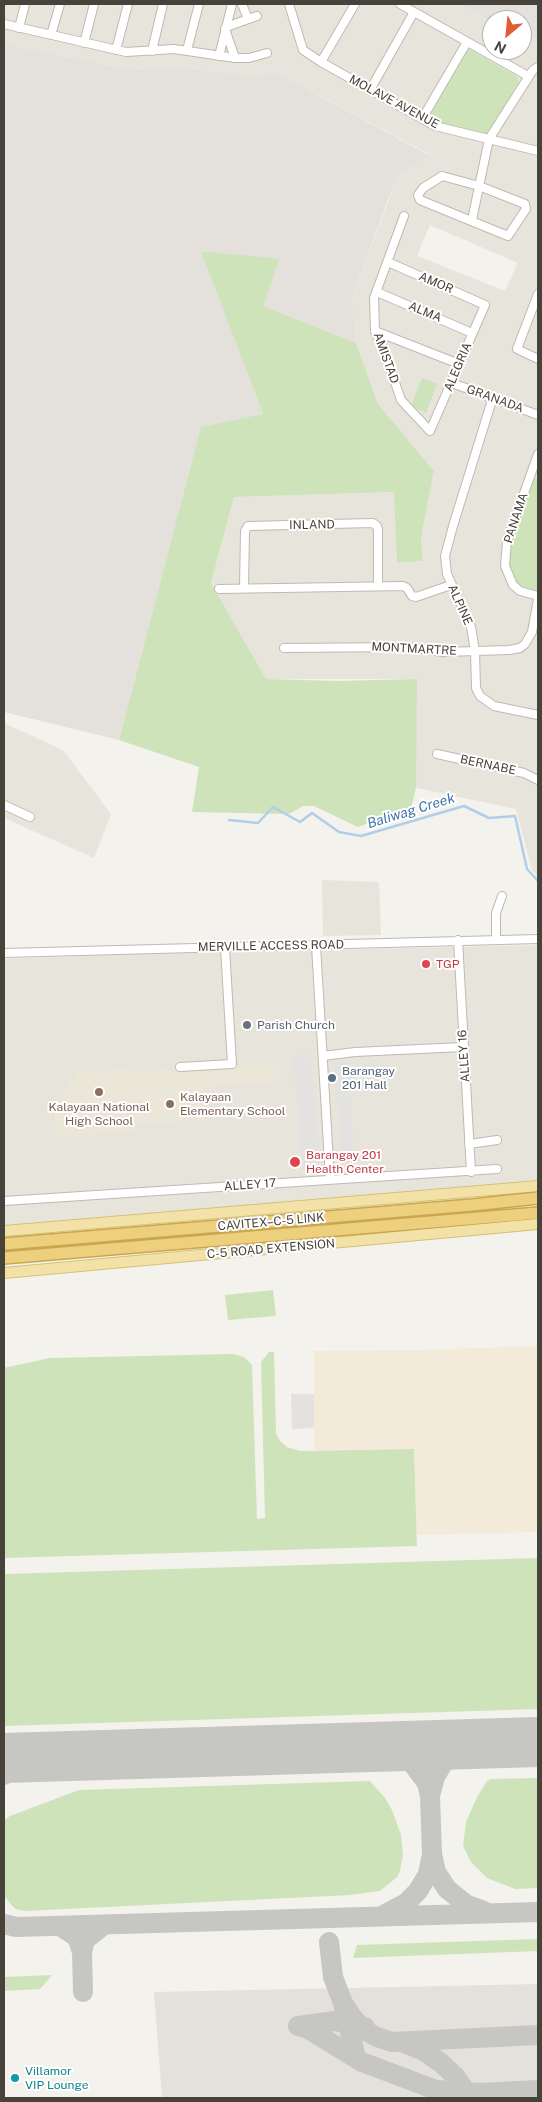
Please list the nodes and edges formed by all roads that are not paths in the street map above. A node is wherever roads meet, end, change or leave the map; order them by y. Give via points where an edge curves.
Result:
1 (26, 4) edge
2 (60, 4) edge
3 (94, 4) edge
4 (128, 4) edge
5 (163, 4) edge
6 (199, 4) edge
7 (232, 4) edge
8 (242, 4) edge
9 (289, 4) edge
10 (355, 4) edge
11 (400, 4) edge
12 (414, 12) junction
13 (257, 16) dead end
14 (248, 19) junction
15 (4, 24) edge
16 (19, 28) junction
17 (226, 28) junction
18 (52, 35) junction
19 (84, 42) junction
20 (467, 42) junction
21 (116, 50) junction
22 (187, 50) junction
23 (152, 51) junction
24 (267, 53) dead end
25 (219, 56) junction
26 (235, 58) junction
27 (320, 62) junction
28 (538, 67) edge
29 (528, 76) junction
30 (370, 90) junction
31 (422, 119) junction
32 (489, 139) junction
33 (538, 151) edge
34 (479, 186) junction
35 (404, 216) dead end
36 (472, 220) junction
37 (388, 262) junction
38 (376, 292) junction
39 (538, 294) edge
40 (484, 304) joint
41 (375, 331) junction
42 (472, 333) junction
43 (538, 359) edge
44 (459, 364) junction
45 (452, 383) junction
46 (493, 398) junction
47 (538, 415) edge
48 (432, 430) joint
49 (538, 454) edge
50 (535, 473) edge
51 (450, 585) junction
52 (378, 586) junction
53 (244, 588) junction
54 (220, 589) dead end
55 (538, 597) edge
56 (284, 648) dead end
57 (475, 651) junction
58 (538, 715) edge
59 (436, 754) dead end
60 (538, 780) edge
61 (4, 805) edge
62 (30, 816) dead end
63 (502, 896) dead end
64 (538, 939) edge
65 (458, 940) junction
66 (496, 940) junction
67 (316, 946) junction
68 (225, 948) junction
69 (4, 953) edge
70 (463, 1047) junction
71 (323, 1056) junction
72 (180, 1067) dead end
73 (497, 1140) dead end
74 (469, 1144) junction
75 (497, 1169) dead end
76 (471, 1172) junction
77 (330, 1179) junction
78 (538, 1186) edge
79 (538, 1198) edge
80 (4, 1201) edge
81 (538, 1213) edge
82 (538, 1224) edge
83 (4, 1231) edge
84 (4, 1244) edge
85 (4, 1258) edge
86 (4, 1273) edge

1 - 16 street
2 - 18 street
3 - 19 street
4 - 21 street
5 - 23 street
6 - 22 street
7 - 17 street
8 - 14 street
9 - 27 street, MOLAVE AVENUE via 303,50
10 - 27 street
11 - 12 street
12 - 20 street
12 - 30 street
13 - 14 street
14 - 17 street
15 - 16 street
16 - 18 street
17 - 25 street
17 - 26 street
18 - 19 street
19 - 21 street
20 - 29 street
20 - 31 street
21 - 23 street
22 - 23 street
22 - 25 street
24 - 26 street
25 - 26 street
27 - 30 street, MOLAVE AVENUE
28 - 29 street
29 - 32 street
30 - 31 street, MOLAVE AVENUE
31 - 32 street, MOLAVE AVENUE via 435,126
32 - 33 street, MOLAVE AVENUE
32 - 34 street
34 - 36 street
34 - 36 street via 525,204 526,209 508,236
34 - 36 street via 442,176 418,195 420,200
35 - 37 street, AMISTAD
37 - 38 street, AMISTAD
37 - 40 street, AMOR
38 - 41 street, AMISTAD
38 - 42 street, ALMA
39 - 43 street via 517,349
40 - 42 street, ALEGRIA
41 - 44 street
41 - 48 street, AMISTAD via 401,400 428,430
42 - 44 street, ALEGRIA
44 - 45 street, ALEGRIA
45 - 46 street, GRANADA
45 - 48 street, ALEGRIA
46 - 47 street, GRANADA
46 - 51 street, ALPINE via 445,556
49 - 50 street, PANAMA
50 - 55 street, PANAMA via 507,541 505,566 513,585
51 - 52 street via 416,597 405,587
51 - 57 street, ALPINE via 471,627
52 - 53 street
52 - 53 street, INLAND via 378,530 373,524 246,527
53 - 54 street
55 - 57 street, MONTMARTRE via 532,632 525,644 509,650
56 - 57 street, MONTMARTRE via 391,647 443,652
57 - 58 street, ALPINE via 476,688 480,696 494,706
59 - 60 street, BERNABE via 524,773
61 - 62 street
63 - 66 street via 496,913
64 - 66 street, MERVILLE ACCESS ROAD
65 - 66 street, MERVILLE ACCESS ROAD
65 - 67 street, MERVILLE ACCESS ROAD
65 - 70 street, ALLEY 16
67 - 68 street, MERVILLE ACCESS ROAD
67 - 71 street
68 - 69 street, MERVILLE ACCESS ROAD
68 - 72 street via 232,1062 230,1065
70 - 71 street
70 - 74 street, ALLEY 16
71 - 77 street
73 - 74 street
74 - 76 street, ALLEY 16
75 - 76 street, ALLEY 17
76 - 77 street, ALLEY 17
77 - 80 street, ALLEY 17
78 - 83 main road
79 - 84 highway, CAVITEX–C-5 LINK
81 - 85 highway, CAVITEX–C-5 LINK
82 - 86 main road, C-5 ROAD EXTENSION

